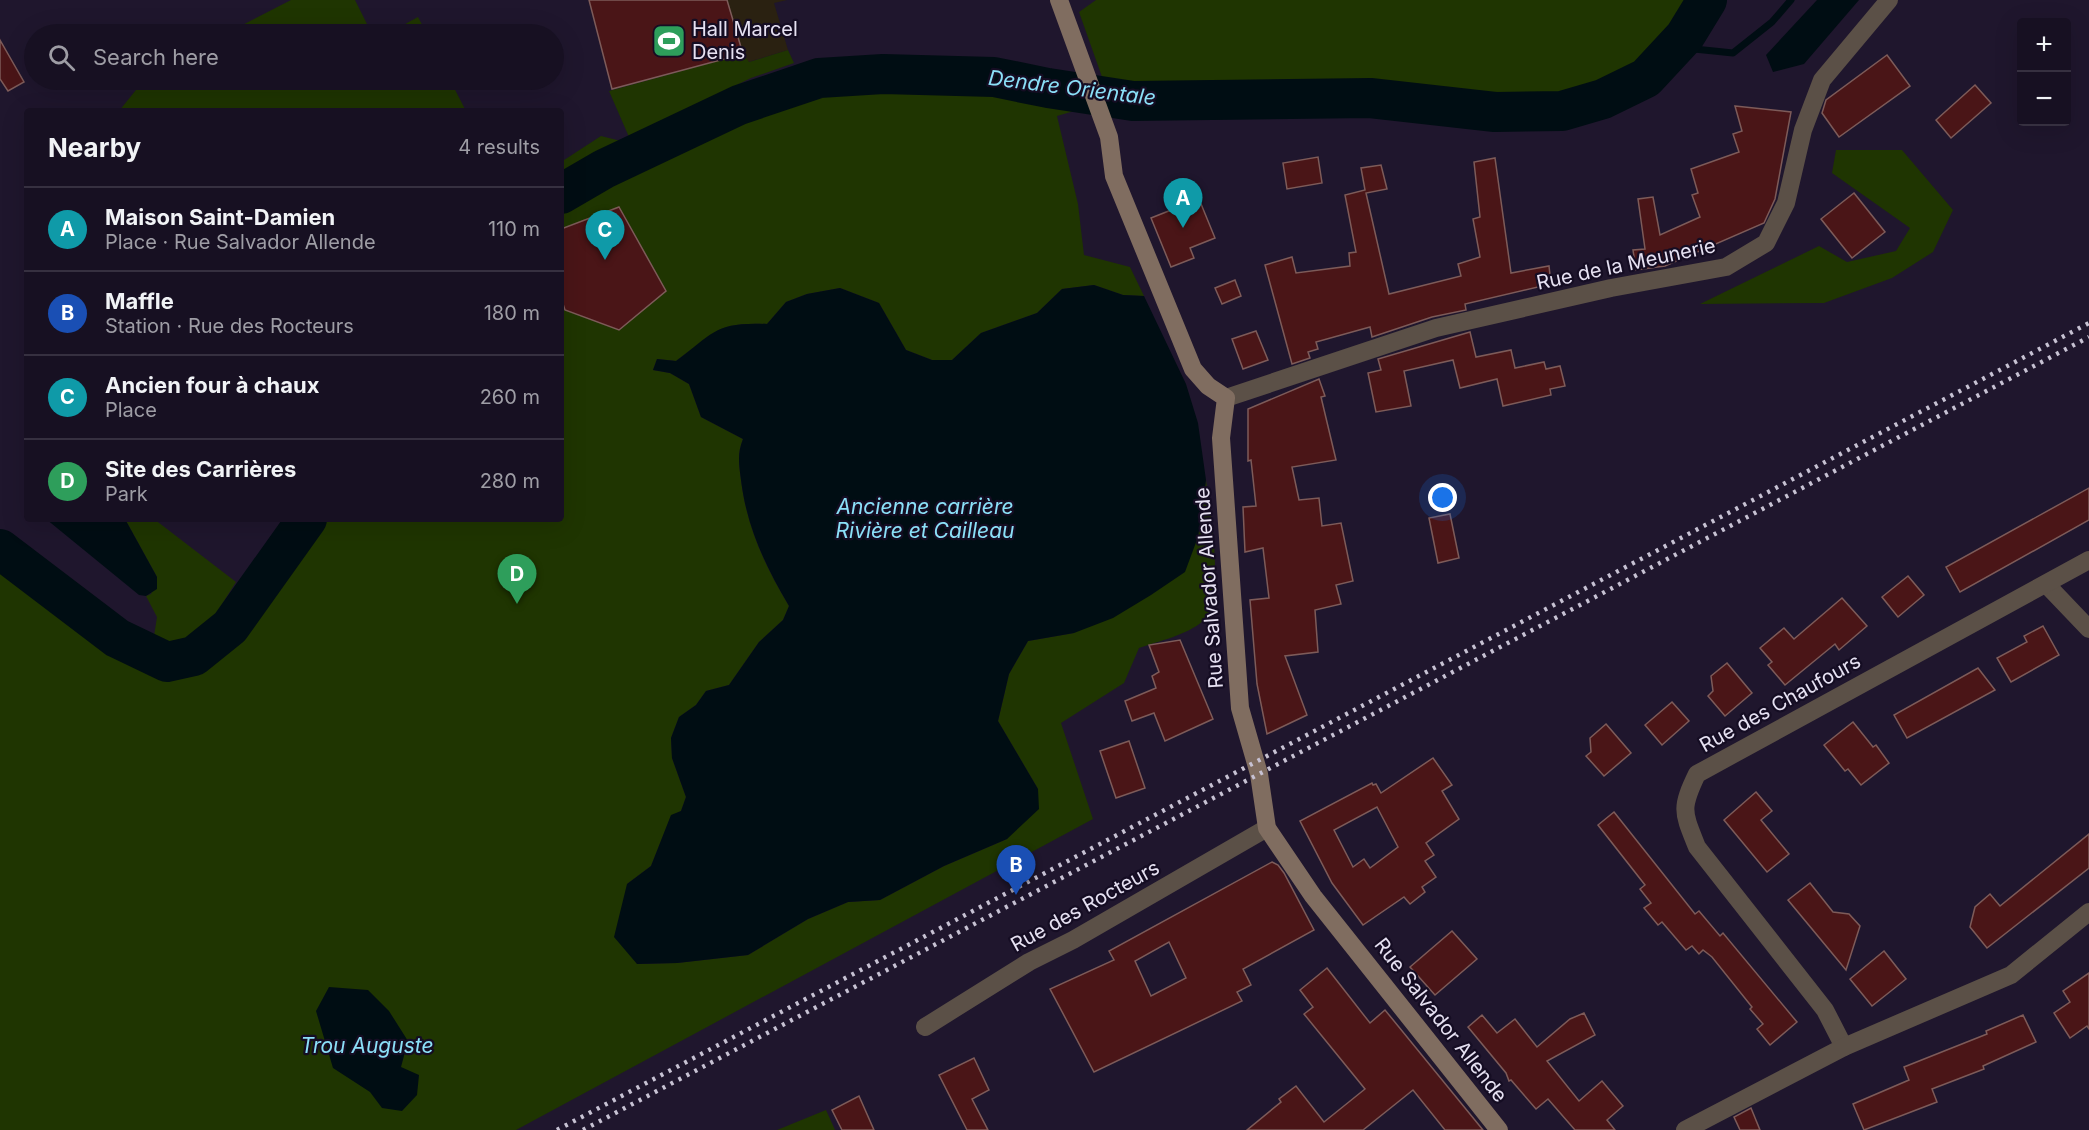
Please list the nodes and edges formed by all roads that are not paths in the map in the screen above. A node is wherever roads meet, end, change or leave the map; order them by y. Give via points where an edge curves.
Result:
1 (1059, 0) edge
2 (1889, 0) edge
3 (1226, 398) junction
4 (2089, 560) edge
5 (2046, 584) junction
6 (2089, 629) edge
7 (1268, 828) junction
8 (2089, 912) edge
9 (925, 1027) dead end
10 (1844, 1047) junction
11 (1499, 1130) edge
12 (1685, 1130) edge

1 - 3 street via 1109,137 1114,176 1193,369
2 - 3 street, Rue de la Meunerie via 1822,80 1803,130 1786,203 1766,243 1726,267 1611,288 1436,328
3 - 7 street, Rue Salvador Allende via 1221,438 1240,708
4 - 5 street, Rue des Chaufours
5 - 6 street
5 - 10 street, Rue des Chaufours via 1697,774 1685,800 1685,817 1697,847 1825,1010
7 - 9 street, Rue des Rocteurs via 1029,962
7 - 11 street, Rue Salvador Allende via 1313,896
8 - 10 street via 2011,975
10 - 12 street

